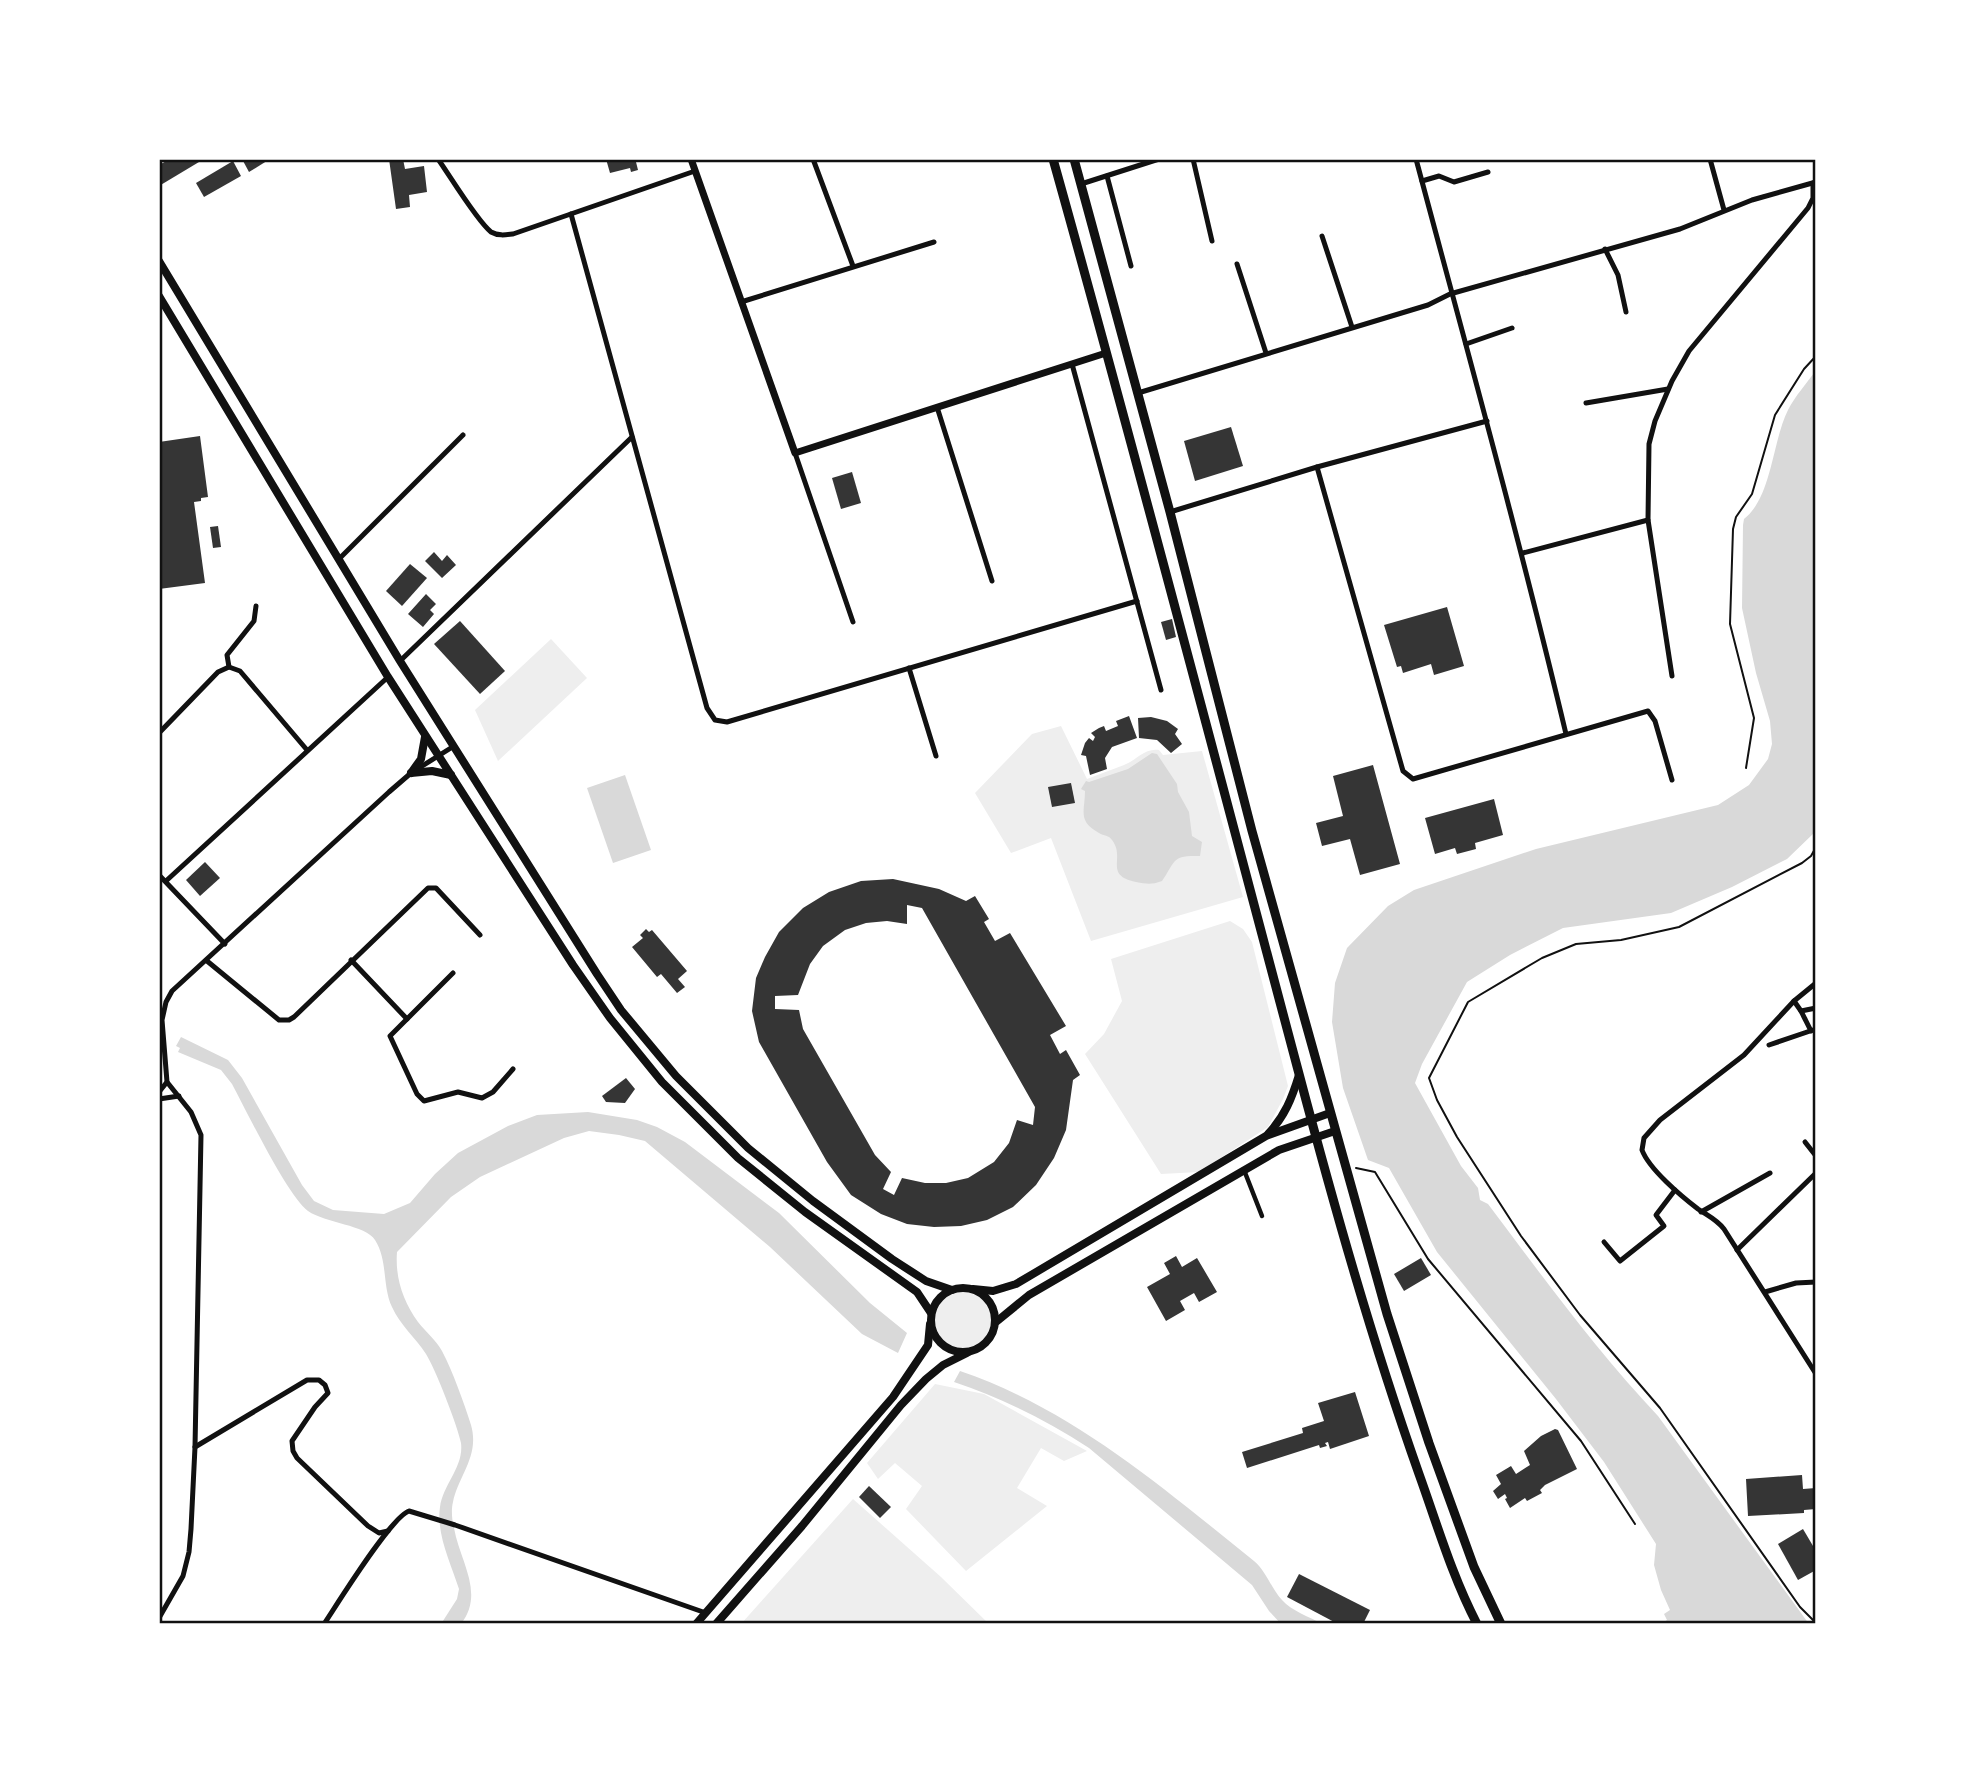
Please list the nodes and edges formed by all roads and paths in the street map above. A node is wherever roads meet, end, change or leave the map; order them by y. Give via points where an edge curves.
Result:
1 (438, 159) edge
2 (691, 159) edge
3 (813, 159) edge
4 (1053, 159) edge
5 (1074, 159) edge
6 (1159, 159) edge
7 (1193, 159) edge
8 (1416, 159) edge
9 (1710, 159) edge
10 (695, 171) junction
11 (1488, 172) dead end
12 (1107, 176) junction
13 (1422, 181) junction
14 (1814, 182) edge
15 (1081, 184) junction
16 (1724, 210) junction
17 (571, 214) junction
18 (1322, 236) dead end
19 (1212, 241) dead end
20 (934, 242) dead end
21 (1605, 249) junction
22 (159, 261) edge
23 (1237, 264) dead end
24 (1131, 265) dead end
25 (853, 266) junction
26 (1450, 294) junction
27 (159, 296) edge
28 (741, 302) junction
29 (1626, 312) dead end
30 (1352, 327) junction
31 (1512, 328) dead end
32 (1465, 344) junction
33 (1106, 353) junction
34 (1266, 353) junction
35 (1816, 356) edge
36 (1072, 363) junction
37 (1668, 388) junction
38 (1138, 393) junction
39 (1586, 403) dead end
40 (937, 407) junction
41 (1487, 421) junction
42 (463, 435) dead end
43 (633, 437) junction
44 (794, 453) junction
45 (1317, 467) junction
46 (1170, 512) junction
47 (1648, 520) junction
48 (1523, 553) junction
49 (339, 559) junction
50 (992, 581) dead end
51 (1137, 601) junction
52 (256, 606) dead end
53 (853, 622) dead end
54 (401, 661) junction
55 (229, 667) junction
56 (909, 668) junction
57 (1672, 676) dead end
58 (388, 677) junction
59 (1161, 690) dead end
60 (159, 733) edge
61 (425, 734) junction
62 (1566, 734) junction
63 (454, 746) junction
64 (307, 750) junction
65 (936, 755) dead end
66 (439, 756) junction
67 (1746, 768) dead end
68 (411, 773) junction
69 (451, 775) junction
70 (1672, 780) dead end
71 (1816, 847) edge
72 (159, 875) edge
73 (166, 881) junction
74 (480, 935) dead end
75 (225, 944) junction
76 (351, 960) junction
77 (206, 961) junction
78 (453, 973) dead end
79 (1816, 983) edge
80 (1794, 1001) junction
81 (1816, 1008) edge
82 (1801, 1011) junction
83 (407, 1019) junction
84 (1813, 1030) edge
85 (1769, 1045) dead end
86 (513, 1069) dead end
87 (1299, 1074) junction
88 (167, 1082) junction
89 (159, 1093) edge
90 (179, 1096) junction
91 (159, 1099) edge
92 (1330, 1114) junction
93 (1311, 1120) junction
94 (1335, 1131) junction
95 (1266, 1136) junction
96 (1316, 1136) junction
97 (1805, 1142) dead end
98 (1816, 1156) edge
99 (1345, 1166) junction
100 (1244, 1170) junction
101 (1770, 1173) dead end
102 (1816, 1173) edge
103 (1675, 1190) junction
104 (1701, 1212) junction
105 (1262, 1216) dead end
106 (1604, 1242) dead end
107 (1737, 1250) junction
108 (1816, 1282) edge
109 (973, 1289) junction
110 (952, 1290) junction
111 (1765, 1292) junction
112 (931, 1313) junction
113 (996, 1322) junction
114 (930, 1324) junction
115 (967, 1353) junction
116 (1816, 1374) edge
117 (195, 1447) junction
118 (1634, 1524) dead end
119 (388, 1531) junction
120 (706, 1613) junction
121 (159, 1618) edge
122 (1816, 1623) edge
123 (324, 1624) edge
124 (696, 1624) edge
125 (716, 1624) edge
126 (1477, 1624) edge
127 (1501, 1624) edge

1 - 17 street via 482,222 500,236
2 - 10 street
3 - 25 street
4 - 33 main road
5 - 15 main road
6 - 12 street
7 - 19 street
8 - 13 street
9 - 16 street
10 - 17 street
10 - 28 street
11 - 13 street via 1454,182 1439,176
12 - 15 street
12 - 24 street
13 - 26 street
14 - 16 street
14 - 37 street via 1808,208 1689,351
15 - 38 main road
16 - 21 street via 1680,229
17 - 43 street
18 - 30 street
20 - 25 street
21 - 26 street
21 - 29 street via 1618,275
22 - 49 main road
23 - 34 street
25 - 28 street
26 - 30 street
26 - 32 street
27 - 58 main road
28 - 44 street
30 - 34 street
31 - 32 street
32 - 41 street
33 - 36 street
33 - 87 main road
34 - 38 street
35 - 67 path via 1775,415 1752,494 1733,529 1730,624 1754,718
36 - 40 street
36 - 51 street
37 - 39 street
37 - 47 street via 1649,444
38 - 46 main road
40 - 44 street
40 - 50 street
41 - 45 street
41 - 48 street
42 - 49 street
43 - 54 street
43 - 56 street via 707,708 715,720 727,722
44 - 53 street
45 - 46 street
45 - 62 street via 1403,771 1413,779
46 - 92 main road
47 - 48 street
47 - 57 street
48 - 62 street
49 - 54 main road
51 - 56 street
51 - 59 street
52 - 55 street via 254,621 227,655
54 - 63 main road
55 - 60 street via 218,672
55 - 64 street via 240,671
56 - 65 street
58 - 61 main road
58 - 64 street
61 - 66 main road
61 - 68 main road via 424,751
62 - 70 street via 1648,711
63 - 66 street
63 - 110 main road via 621,1010 676,1076 748,1148 813,1201 926,1281
64 - 73 street
66 - 68 street
66 - 69 main road
68 - 69 main road
68 - 75 street
69 - 112 main road via 583,981 662,1082 767,1183 917,1292
71 - 122 path via 1802,863 1679,927 1576,944 1504,979 1468,1002 1429,1078 1457,1137 1521,1236 1580,1315 1660,1408 1800,1607
72 - 73 street
73 - 75 street
74 - 76 street via 436,888 428,888
75 - 77 street
76 - 77 street via 294,1017 284,1021
76 - 83 street
77 - 88 street via 166,1002 162,1020
78 - 83 street
79 - 80 street
80 - 82 street
80 - 103 street via 1744,1055 1660,1120 1644,1138 1643,1154
81 - 82 street
82 - 84 street
83 - 86 street via 390,1036 416,1094 424,1101 458,1092 482,1098
84 - 85 street
87 - 93 main road
87 - 95 main road via 1282,1119
88 - 89 street
88 - 90 street
90 - 91 street
90 - 117 street via 201,1135
92 - 93 main road
92 - 94 main road
93 - 95 main road
93 - 96 main road
94 - 96 main road
94 - 99 main road
95 - 109 main road via 1016,1284 993,1291
96 - 100 main road
96 - 126 main road via 1411,1450
97 - 98 street
99 - 118 path via 1375,1172 1428,1259 1581,1441
99 - 127 main road via 1429,1443 1474,1567
100 - 105 street
100 - 113 main road via 1029,1295
101 - 104 street
102 - 107 street
103 - 104 street
103 - 106 street via 1656,1215 1664,1226 1620,1261
104 - 107 street via 1718,1222
107 - 111 street
108 - 111 street
109 - 110 main road
109 - 113 main road via 990,1302
110 - 112 main road via 935,1303
111 - 116 street
112 - 114 main road
113 - 115 main road via 987,1342
114 - 115 main road via 939,1343
114 - 120 main road via 928,1345 892,1397
115 - 125 main road via 943,1365 901,1405
117 - 119 street via 307,1380 319,1380 328,1393 292,1441 293,1451 368,1526 379,1533
117 - 121 street via 189,1552 183,1576
119 - 120 street via 409,1511
119 - 123 street
120 - 124 main road

